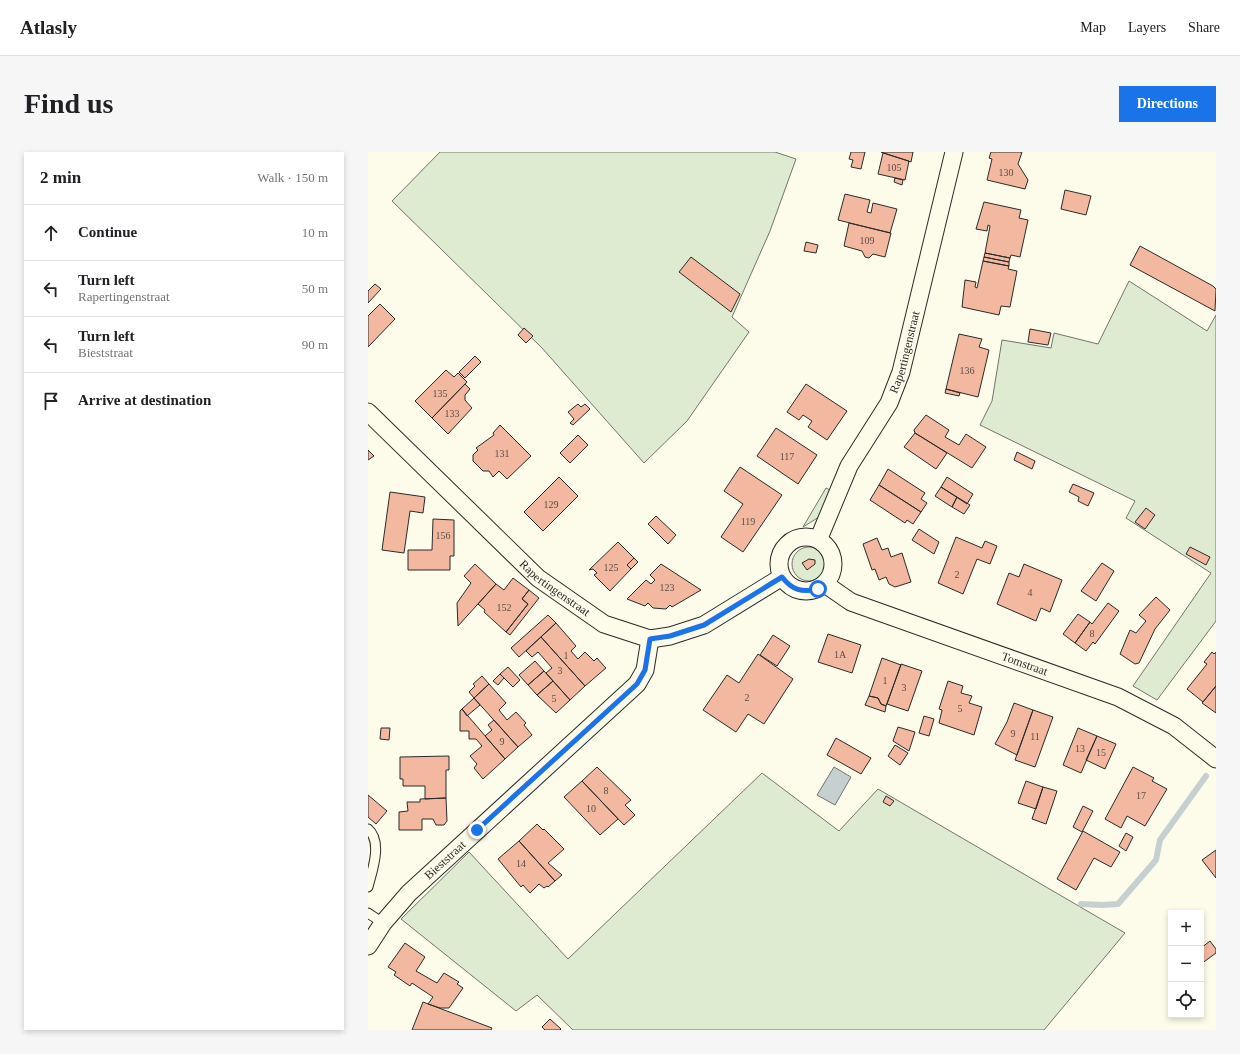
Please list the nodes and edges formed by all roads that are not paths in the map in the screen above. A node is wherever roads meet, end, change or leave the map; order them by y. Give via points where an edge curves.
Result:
1 (954, 152) edge
2 (368, 412) edge
3 (819, 538) junction
4 (782, 577) junction
5 (825, 584) junction
6 (650, 639) junction
7 (1216, 759) edge
8 (368, 829) edge
9 (368, 887) edge
10 (368, 912) edge
11 (383, 923) junction
12 (368, 946) edge

1 - 3 street, Rapertingenstraat via 901,372 889,403 850,466
2 - 6 street, Rapertingenstraat via 538,578 604,624
3 - 4 street via 804,536 784,546 779,559
3 - 5 street via 833,557 833,571
4 - 5 street via 788,584 801,591 818,589
4 - 6 street, Rapertingenstraat via 704,625 670,636
5 - 7 street, Tomstraat via 851,602 1118,698 1174,726
6 - 11 street, Bieststraat via 645,670 637,684 409,893
8 - 9 lane via 375,840 375,852
10 - 11 lane
11 - 12 street, Bieststraat

